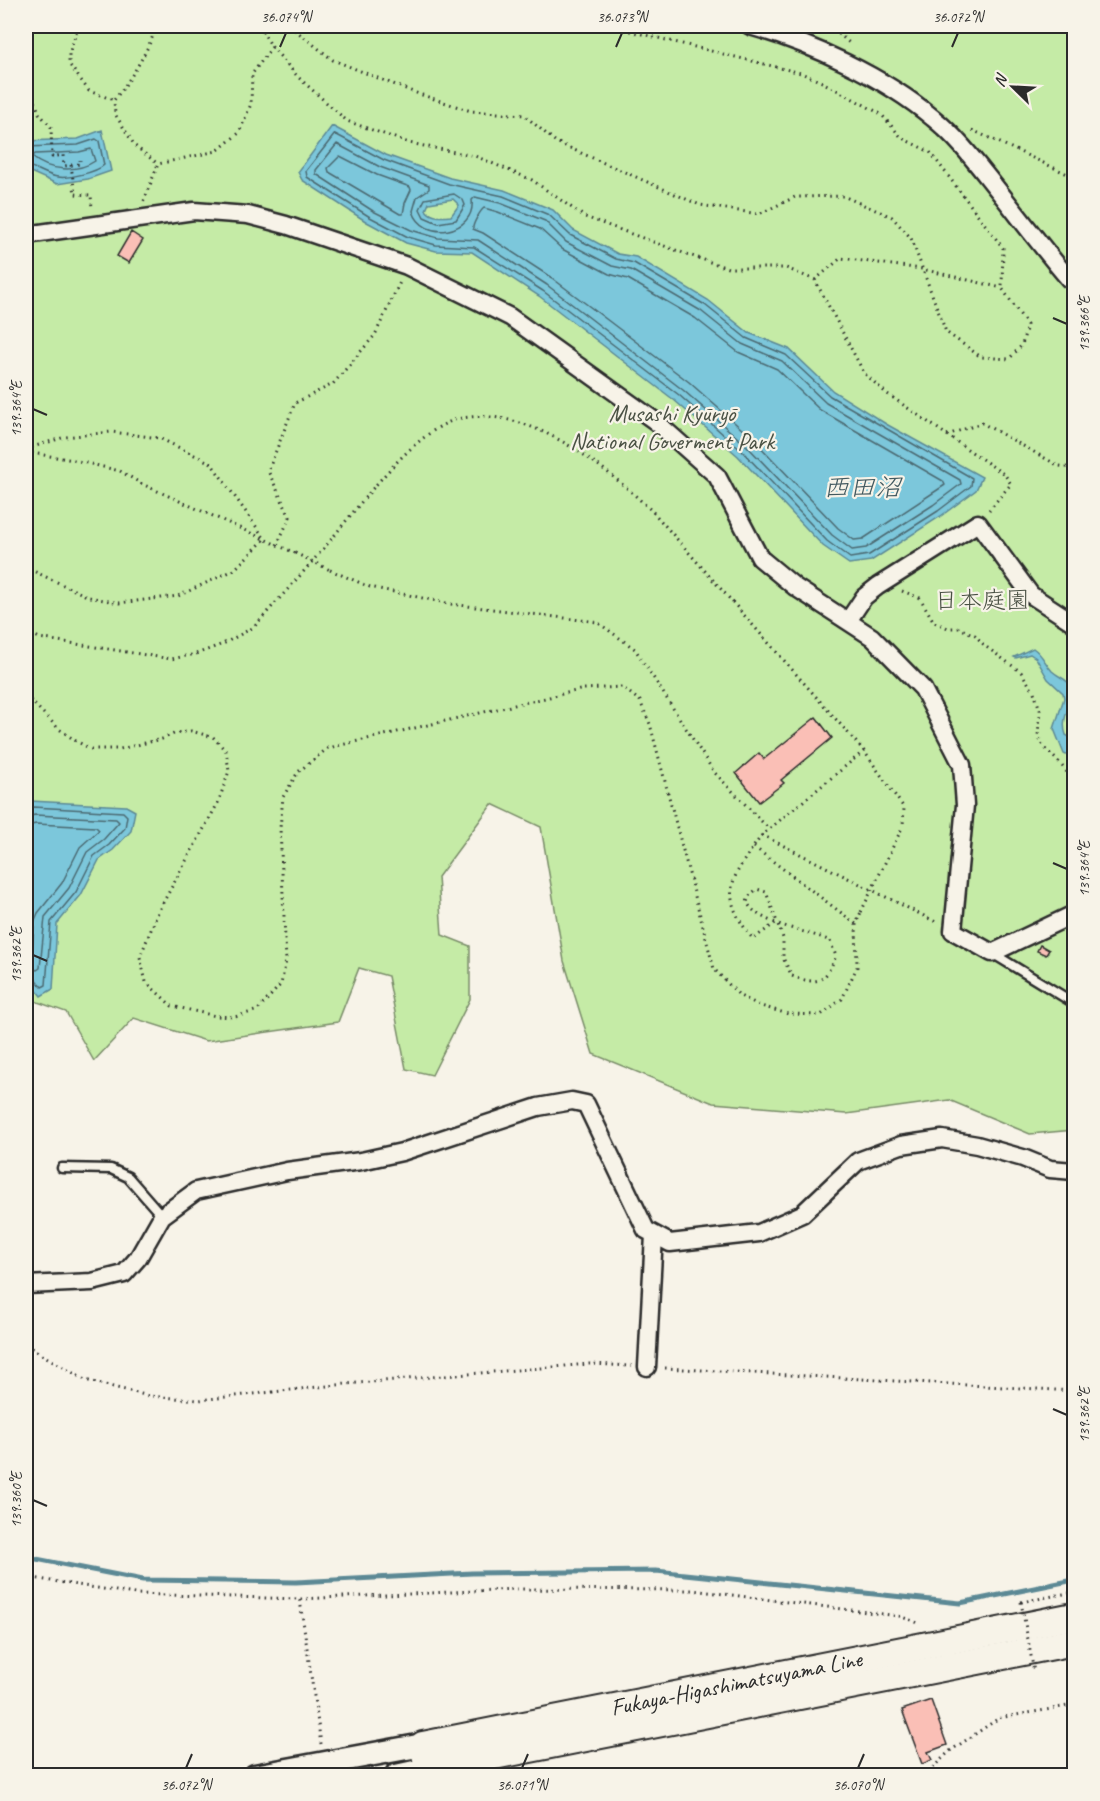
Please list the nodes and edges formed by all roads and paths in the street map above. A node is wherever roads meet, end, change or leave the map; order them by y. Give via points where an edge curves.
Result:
1 (75, 26) edge
2 (157, 26) edge
3 (259, 26) edge
4 (290, 26) edge
5 (609, 26) edge
6 (750, 26) edge
7 (272, 47) junction
8 (26, 73) edge
9 (114, 100) junction
10 (968, 128) dead end
11 (80, 160) dead end
12 (158, 164) junction
13 (71, 165) junction
14 (1074, 177) edge
15 (137, 218) junction
16 (94, 225) junction
17 (26, 235) edge
18 (407, 266) junction
19 (922, 269) junction
20 (815, 280) junction
21 (1074, 282) edge
22 (1002, 288) junction
23 (947, 435) junction
24 (26, 451) edge
25 (1074, 468) edge
26 (978, 523) junction
27 (265, 539) junction
28 (277, 545) junction
29 (26, 564) edge
30 (884, 583) junction
31 (1067, 612) edge
32 (848, 621) junction
33 (1074, 623) edge
34 (26, 631) edge
35 (26, 696) edge
36 (864, 751) junction
37 (1074, 781) edge
38 (769, 829) junction
39 (762, 835) junction
40 (753, 847) junction
41 (1074, 914) edge
42 (777, 922) junction
43 (856, 924) junction
44 (953, 931) junction
45 (992, 953) junction
46 (1074, 1003) edge
47 (62, 1168) dead end
48 (1074, 1171) edge
49 (162, 1216) junction
50 (654, 1235) junction
51 (26, 1285) edge
52 (26, 1345) edge
53 (647, 1367) junction
54 (1074, 1391) edge
55 (26, 1578) edge
56 (1074, 1592) edge
57 (300, 1599) junction
58 (1074, 1616) edge
59 (927, 1626) dead end
60 (1074, 1642) edge
61 (1034, 1672) dead end
62 (1074, 1705) edge
63 (423, 1744) junction
64 (321, 1749) dead end
65 (429, 1772) edge
66 (255, 1776) edge
67 (396, 1776) edge
68 (924, 1776) edge

1 - 9 path via 69,64 89,91
2 - 9 path via 133,76
3 - 7 path
4 - 19 path via 333,60 471,111 524,115 556,142 700,205 759,214 795,197 843,196 892,217 911,238
5 - 22 path via 801,73 881,114 902,138 930,152 1003,248
6 - 21 street via 783,35 850,65 933,118 967,151 1057,266
7 - 12 path via 252,74 251,104 239,133 217,152
7 - 20 path via 298,77 347,121 410,143 475,156 532,180 585,217 708,262 728,268 786,268
8 - 13 path via 39,113 51,127 52,157 63,156 64,166
9 - 12 path via 115,114 135,146
10 - 14 path
11 - 13 path via 80,164
12 - 15 path
13 - 16 path via 75,194 90,195
15 - 16 street
15 - 18 street via 194,211 248,215
16 - 17 street
18 - 28 path via 375,335 333,384 295,403 268,471 290,518
18 - 32 street via 510,317 655,421 717,476 760,558 795,587
19 - 20 path via 841,258
19 - 22 path
19 - 22 path via 946,332 981,357 1009,358 1022,345 1027,325
20 - 23 path via 864,373
23 - 25 path via 982,423 1059,466
23 - 26 path via 1005,475 1011,484
24 - 27 path via 120,471
24 - 27 path via 65,437 111,432 159,438 211,463
26 - 30 street
26 - 31 street via 1030,595
27 - 28 path
27 - 29 path via 234,570 178,596 119,603 88,597 29,569
28 - 38 path, bridge via 370,587 451,604 597,622 635,649 714,772
30 - 32 street via 864,597
30 - 37 path via 920,598 934,622 975,635 1021,672 1040,710 1038,736 1045,750
31 - 33 street
32 - 44 street via 872,637 923,689 962,765 965,805
34 - 36 path via 39,638 171,659 223,644 254,627 403,455 436,429 461,418 490,418 521,423 548,435 628,488
35 - 43 path via 59,729 91,749 120,749 191,731 213,737 226,751 229,771 218,803 159,910 140,957 146,982 171,1006 235,1017 258,1010 281,984 286,961 280,828 283,797 298,772 328,748 584,689 622,687 640,701 650,724 714,969 740,996 788,1014 821,1015 842,999 857,967
36 - 38 path
36 - 43 path, bridge via 904,808 903,826
38 - 39 path
39 - 40 path
39 - 44 path
40 - 42 path via 732,882 732,905 753,939
40 - 43 path
41 - 45 street
42 - 42 path via 766,892 757,890 749,896 751,909
42 - 42 path via 830,940 836,956 829,973 819,981 808,982 792,976 783,958 783,938
44 - 45 street
45 - 46 lane
47 - 49 lane via 111,1169 128,1178
48 - 50 street via 1050,1169 977,1145 942,1139 901,1145 858,1161 802,1214 759,1233 670,1243
49 - 50 street via 196,1191 402,1152 538,1107 572,1101 586,1104 646,1230
49 - 51 street via 124,1274 92,1282
50 - 53 street
52 - 53 path via 85,1380 149,1396 199,1400 590,1364
53 - 54 path
55 - 57 path via 135,1594
56 - 61 path, bridge via 1021,1602
57 - 59 path via 517,1589 692,1590 899,1616
57 - 64 path
58 - 63 main road, Fukaya-Higashimatsuyama Line
60 - 65 main road, Fukaya-Higashimatsuyama Line
62 - 68 path via 999,1718 950,1750
63 - 65 main road
63 - 66 main road
65 - 67 main road

